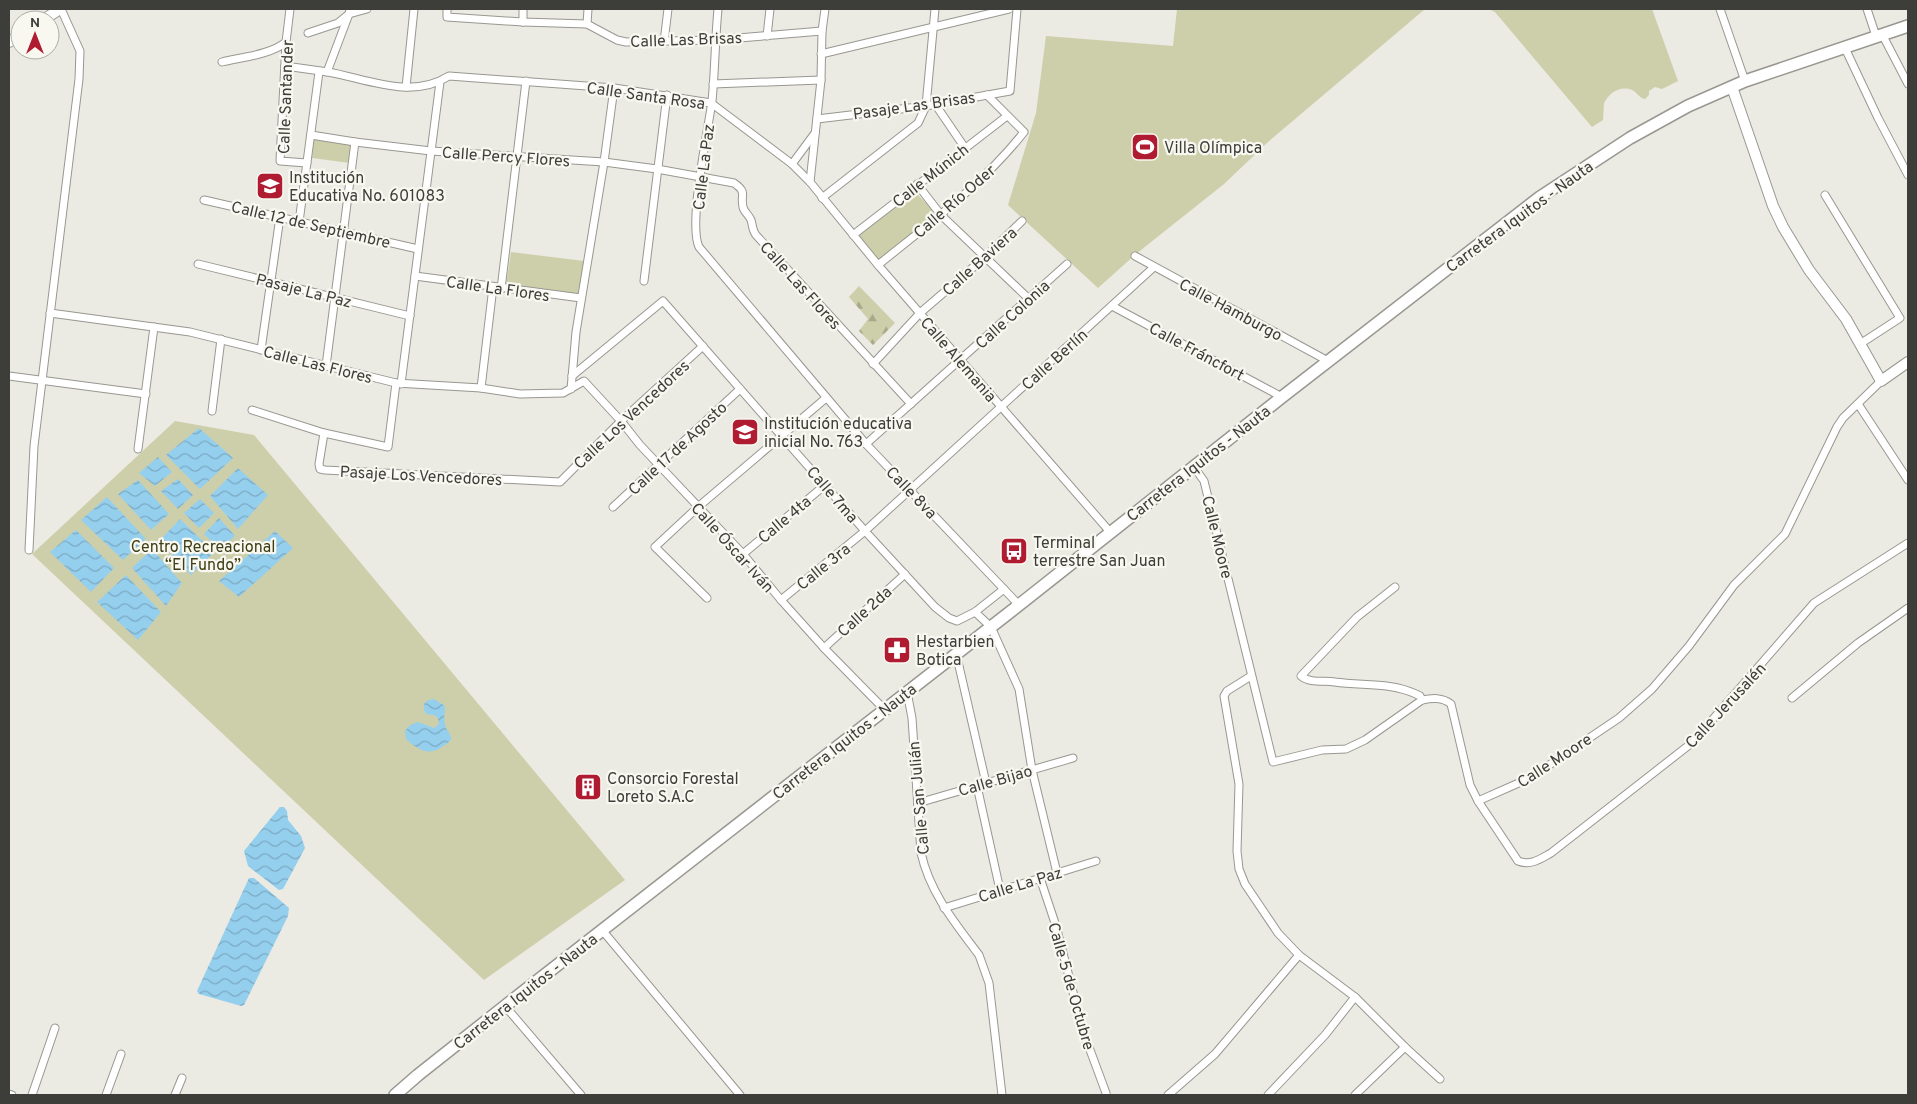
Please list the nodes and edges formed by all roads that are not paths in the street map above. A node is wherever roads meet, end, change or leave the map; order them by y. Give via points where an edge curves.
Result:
1 (60, 9) edge
2 (290, 9) edge
3 (367, 9) edge
4 (414, 9) edge
5 (447, 9) edge
6 (588, 9) edge
7 (668, 9) edge
8 (718, 9) edge
9 (770, 9) edge
10 (825, 9) edge
11 (935, 9) edge
12 (1009, 9) edge
13 (1017, 9) edge
14 (1720, 9) edge
15 (1867, 9) edge
16 (522, 10) edge
17 (350, 11) edge
18 (523, 22) junction
19 (587, 24) junction
20 (1908, 26) edge
21 (932, 28) junction
22 (822, 31) junction
23 (308, 33) dead end
24 (1879, 35) junction
25 (767, 36) junction
26 (715, 40) junction
27 (286, 42) junction
28 (664, 42) junction
29 (1844, 46) junction
30 (822, 54) junction
31 (222, 62) dead end
32 (285, 66) junction
33 (323, 72) junction
34 (821, 80) junction
35 (526, 81) junction
36 (1745, 81) junction
37 (440, 82) junction
38 (713, 84) junction
39 (1908, 84) edge
40 (1732, 86) junction
41 (406, 87) junction
42 (614, 88) junction
43 (666, 95) junction
44 (987, 95) junction
45 (712, 102) junction
46 (935, 104) junction
47 (926, 106) junction
48 (1007, 116) junction
49 (817, 119) junction
50 (815, 133) junction
51 (311, 136) junction
52 (355, 142) junction
53 (965, 148) junction
54 (431, 151) junction
55 (517, 157) junction
56 (604, 162) junction
57 (307, 163) junction
58 (792, 164) junction
59 (657, 169) junction
60 (1908, 175) edge
61 (701, 176) junction
62 (810, 182) junction
63 (917, 184) junction
64 (1825, 195) dead end
65 (822, 198) junction
66 (204, 200) dead end
67 (941, 215) junction
68 (280, 217) junction
69 (1022, 221) dead end
70 (300, 222) junction
71 (344, 232) junction
72 (853, 234) junction
73 (418, 249) junction
74 (1135, 256) dead end
75 (984, 258) junction
76 (712, 261) joint
77 (198, 264) dead end
78 (1068, 264) dead end
79 (878, 265) junction
80 (1154, 268) junction
81 (415, 276) junction
82 (644, 281) dead end
83 (271, 282) junction
84 (497, 288) junction
85 (335, 298) junction
86 (582, 298) junction
87 (1029, 299) junction
88 (1112, 306) junction
89 (50, 313) junction
90 (920, 313) junction
91 (410, 316) junction
92 (154, 327) junction
93 (221, 339) junction
94 (1860, 344) junction
95 (703, 346) junction
96 (261, 350) junction
97 (960, 360) junction
98 (1328, 361) junction
99 (1908, 362) edge
100 (873, 364) junction
101 (326, 366) junction
102 (9, 376) edge
103 (572, 376) junction
104 (42, 380) junction
105 (1881, 380) junction
106 (584, 381) joint
107 (398, 384) junction
108 (481, 388) junction
109 (571, 389) junction
110 (740, 389) junction
111 (146, 394) junction
112 (1282, 397) junction
113 (826, 398) junction
114 (911, 404) junction
115 (1858, 404) junction
116 (1001, 407) junction
117 (252, 410) dead end
118 (212, 411) dead end
119 (621, 421) junction
120 (324, 432) junction
121 (781, 435) junction
122 (866, 444) junction
123 (138, 449) dead end
124 (658, 464) junction
125 (1194, 467) junction
126 (1908, 480) edge
127 (560, 482) joint
128 (825, 485) junction
129 (910, 490) junction
130 (613, 507) dead end
131 (698, 507) junction
132 (865, 531) junction
133 (1111, 533) junction
134 (1908, 543) edge
135 (29, 550) dead end
136 (743, 554) junction
137 (905, 574) junction
138 (1395, 587) dead end
139 (1004, 589) junction
140 (707, 598) dead end
141 (780, 600) junction
142 (1020, 606) junction
143 (1908, 608) edge
144 (975, 612) junction
145 (991, 628) junction
146 (824, 648) junction
147 (956, 654) junction
148 (1251, 676) junction
149 (907, 692) junction
150 (1792, 698) dead end
151 (1422, 700) junction
152 (885, 710) junction
153 (1073, 758) dead end
154 (1032, 770) junction
155 (986, 783) junction
156 (977, 786) junction
157 (1478, 801) junction
158 (918, 803) junction
159 (1096, 861) dead end
160 (1057, 873) junction
161 (1040, 878) junction
162 (1000, 890) junction
163 (944, 908) junction
164 (602, 930) junction
165 (1299, 955) junction
166 (1355, 997) junction
167 (505, 1006) junction
168 (56, 1028) dead end
169 (1405, 1047) junction
170 (122, 1054) dead end
171 (182, 1078) dead end
172 (1440, 1079) dead end
173 (1106, 1093) dead end
174 (1171, 1094) edge
175 (32, 1095) edge
176 (106, 1095) edge
177 (175, 1095) edge
178 (396, 1095) edge
179 (581, 1095) edge
180 (740, 1095) edge
181 (1002, 1095) edge
182 (1268, 1095) edge
183 (1355, 1095) edge

1 - 89 street via 80,51
2 - 27 street, Calle Santander
3 - 17 street
4 - 41 street
5 - 18 street, Calle Las Brisas via 446,18
6 - 19 street
7 - 28 street
8 - 26 street, Calle La Paz
9 - 25 street
10 - 22 street
11 - 21 street
12 - 21 street
13 - 44 street, Pasaje Las Brisas via 1010,90
14 - 36 street
15 - 24 street
16 - 18 street
17 - 23 street via 338,23
17 - 33 street
18 - 19 street, Calle Las Brisas
19 - 28 street, Calle Las Brisas via 617,40
20 - 24 main road, Carretera Iquitos - Nauta
21 - 30 street
21 - 47 street
22 - 25 street, Calle Las Brisas
22 - 30 street
24 - 29 main road, Carretera Iquitos - Nauta
24 - 39 street
25 - 26 street, Calle Las Brisas
26 - 28 street, Calle Las Brisas
26 - 38 street, Calle La Paz
27 - 31 street via 270,50
27 - 32 street, Calle Santander
29 - 36 main road, Carretera Iquitos - Nauta
29 - 60 street
30 - 34 street
32 - 33 street, Calle Santa Rosa
32 - 57 street, Calle Santander via 280,161
33 - 41 street, Calle Santa Rosa
33 - 51 street
34 - 38 street
34 - 49 street
35 - 37 street, Calle Santa Rosa via 449,76
35 - 42 street, Calle Santa Rosa
35 - 55 street
36 - 40 main road, Carretera Iquitos - Nauta
37 - 41 street, Calle Santa Rosa
37 - 54 street
38 - 45 street, Calle La Paz
40 - 94 street via 1783,227
40 - 98 main road, Carretera Iquitos - Nauta via 1630,138 1540,197
42 - 43 street, Calle Santa Rosa
42 - 56 street
43 - 45 street, Calle Santa Rosa
43 - 59 street
44 - 46 street, Pasaje Las Brisas
44 - 48 street
45 - 58 street, Calle Santa Rosa
45 - 61 street, Calle La Paz
46 - 47 street, Pasaje Las Brisas
46 - 53 street
47 - 49 street, Pasaje Las Brisas
47 - 65 street via 918,123
48 - 53 street, Calle Múnich
48 - 67 street, Calle Río Oder via 1024,132 1005,156
49 - 50 street
50 - 58 street
50 - 62 street
51 - 52 street, Calle Percy Flores
51 - 57 street
52 - 54 street, Calle Percy Flores
52 - 71 street
53 - 63 street, Calle Múnich
54 - 55 street, Calle Percy Flores
54 - 73 street
55 - 56 street, Calle Percy Flores
55 - 84 street
56 - 59 street, Calle Percy Flores
56 - 86 street
57 - 70 street
58 - 62 street, Calle Santa Rosa
59 - 61 street, Calle Percy Flores
59 - 82 street
61 - 76 street, Calle La Paz via 696,241
61 - 100 street, Calle Las Flores via 725,180 741,188 744,193 742,205 753,231
62 - 65 street, Calle Alemania
63 - 67 street
63 - 72 street, Calle Múnich
64 - 94 street via 1900,318
65 - 72 street, Calle Alemania
66 - 68 street, Calle 12 de Septiembre
67 - 75 street
67 - 79 street, Calle Río Oder
68 - 70 street, Calle 12 de Septiembre
68 - 83 street
69 - 75 street, Calle Baviera
70 - 71 street, Calle 12 de Septiembre
71 - 73 street, Calle 12 de Septiembre
71 - 85 street
72 - 79 street, Calle Alemania
73 - 81 street
74 - 80 street, Calle Hamburgo
75 - 87 street
75 - 90 street, Calle Baviera
76 - 113 street, Calle 8va
77 - 83 street, Pasaje La Paz
78 - 87 street, Calle Colonia
79 - 90 street, Calle Alemania
80 - 88 street, Calle Berlín
80 - 98 street, Calle Hamburgo
81 - 84 street, Calle La Flores
81 - 91 street
83 - 85 street, Pasaje La Paz
83 - 96 street
84 - 86 street, Calle La Flores
84 - 108 street
85 - 91 street, Pasaje La Paz
85 - 101 street
86 - 103 street
87 - 97 street, Calle Colonia
88 - 112 street, Calle Fráncfort
88 - 116 street, Calle Berlín
89 - 92 street, Calle Las Flores
89 - 104 street
90 - 97 street, Calle Alemania
90 - 100 street, Calle Baviera
91 - 107 street
92 - 93 street, Calle Las Flores
92 - 111 street
93 - 96 street, Calle Las Flores
93 - 118 street
94 - 105 street
95 - 103 street, Calle 7ma via 662,301
95 - 110 street, Calle 7ma
95 - 119 street, Calle Los Vencedores
96 - 101 street, Calle Las Flores
97 - 114 street, Calle Colonia
97 - 116 street, Calle Alemania
98 - 112 main road, Carretera Iquitos - Nauta
99 - 105 street
100 - 114 street, Calle Las Flores
101 - 107 street, Calle Las Flores
102 - 104 street
103 - 109 street
104 - 111 street
104 - 135 street via 34,446
105 - 115 street, Calle Moore
106 - 109 street, Calle Las Flores
106 - 119 street, Calle Óscar Iván
107 - 108 street, Calle Las Flores
107 - 120 street via 388,446
108 - 109 street, Calle Las Flores via 520,394 563,393
110 - 121 street, Calle 7ma
110 - 124 street, Calle 17 de Agosto
111 - 123 street
112 - 125 main road, Carretera Iquitos - Nauta
113 - 121 street
113 - 122 street, Calle 8va
114 - 122 street, Calle Colonia
115 - 126 street
115 - 157 street, Calle Moore via 1837,427 1785,534 1734,585 1652,689 1619,718 1530,778
116 - 129 street, Calle Berlín
116 - 133 street, Calle Alemania
117 - 120 street
119 - 124 street, Calle Óscar Iván
119 - 127 street, Calle Los Vencedores
120 - 127 street, Pasaje Los Vencedores via 319,464 324,470
121 - 128 street, Calle 7ma
121 - 131 street
122 - 129 street, Calle 8va
124 - 130 street, Calle 17 de Agosto
124 - 131 street, Calle Óscar Iván
125 - 133 main road, Carretera Iquitos - Nauta
125 - 148 street, Calle Moore via 1204,481
128 - 132 street, Calle 7ma
128 - 136 street, Calle 4ta
129 - 132 street, Calle Berlín
129 - 139 street, Calle 8va
131 - 136 street, Calle Óscar Iván
131 - 140 street via 655,547
132 - 137 street, Calle 7ma
132 - 141 street, Calle 3ra
133 - 142 main road, Carretera Iquitos - Nauta
134 - 157 street, Calle Jerusalén via 1814,603 1693,742 1551,853 1532,863 1518,861
136 - 141 street, Calle Óscar Iván
137 - 144 street, Calle 7ma via 949,618 956,620
137 - 146 street, Calle 2da
138 - 151 street via 1358,617 1301,676 1311,681 1390,686 1411,691
139 - 142 street, Calle 8va
139 - 144 street, Calle 7ma
141 - 146 street, Calle Óscar Iván
142 - 145 main road, Carretera Iquitos - Nauta
143 - 150 street via 1858,642
144 - 145 street
145 - 147 main road, Carretera Iquitos - Nauta
145 - 154 street via 1019,690
146 - 152 street, Calle Óscar Iván
147 - 149 main road, Carretera Iquitos - Nauta
147 - 155 street
148 - 151 street, Calle Moore via 1273,762 1322,750 1346,748 1365,740
148 - 165 street via 1227,690 1224,696 1240,784 1239,869 1245,884 1278,933
149 - 152 main road, Carretera Iquitos - Nauta
149 - 158 street, Calle San Julián
151 - 157 street via 1432,698 1451,704 1470,785
152 - 164 main road, Carretera Iquitos - Nauta
153 - 154 street, Calle Bijao
154 - 155 street, Calle Bijao
154 - 160 street
155 - 156 street, Calle Bijao
156 - 158 street, Calle Bijao
156 - 162 street
158 - 163 street, Calle San Julián via 925,870
159 - 160 street, Calle La Paz
160 - 161 street, Calle La Paz
161 - 162 street, Calle La Paz
161 - 173 street, Calle 5 de Octubre via 1083,1031
162 - 163 street, Calle La Paz
163 - 181 street, Calle San Julián via 983,963 989,983
164 - 167 main road, Carretera Iquitos - Nauta
164 - 180 street
165 - 166 street
165 - 174 street via 1214,1054
166 - 169 street
166 - 182 street via 1325,1036
167 - 178 main road, Carretera Iquitos - Nauta
167 - 179 street
168 - 175 street
169 - 172 street
169 - 183 street
170 - 176 street
171 - 177 street

